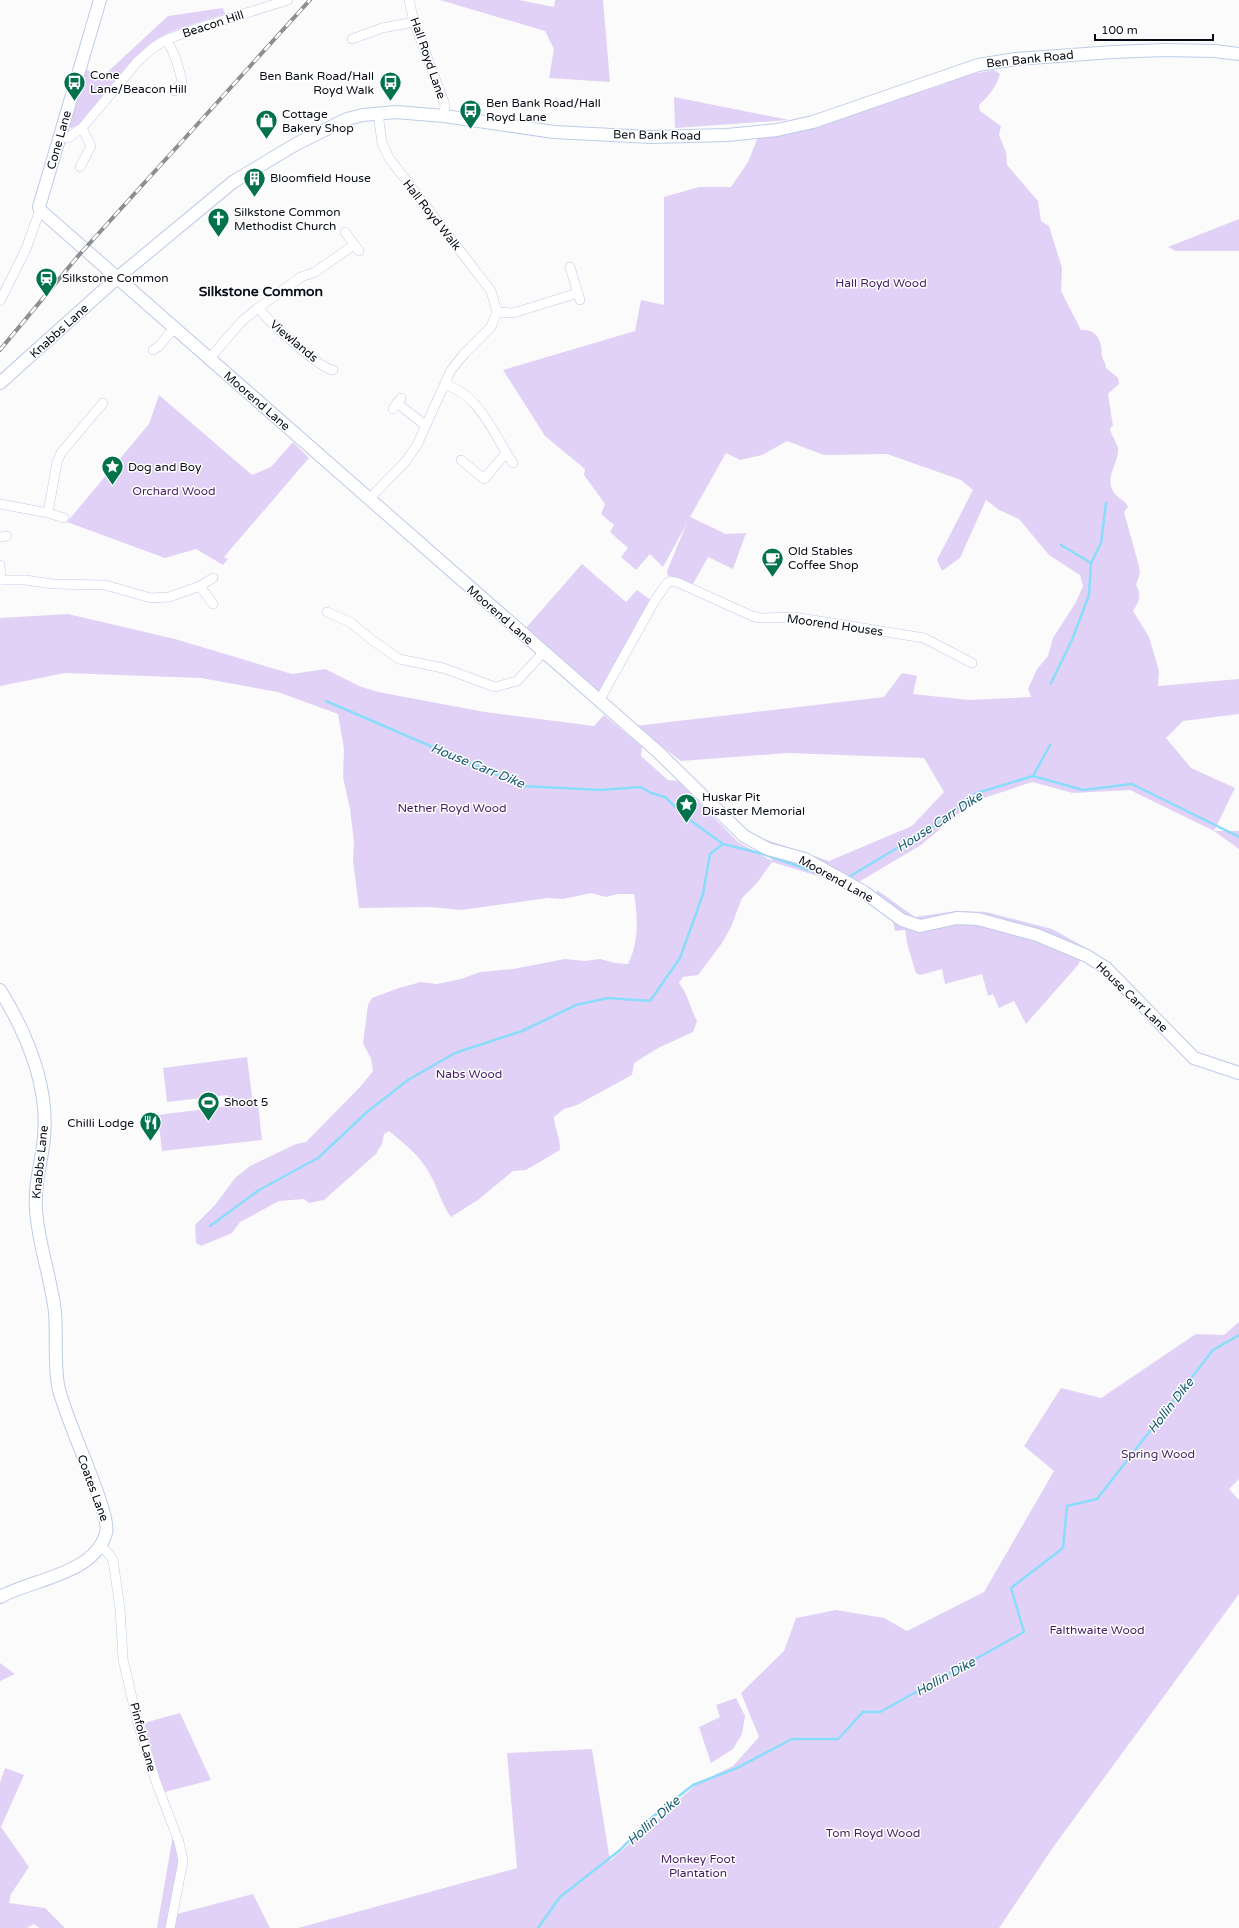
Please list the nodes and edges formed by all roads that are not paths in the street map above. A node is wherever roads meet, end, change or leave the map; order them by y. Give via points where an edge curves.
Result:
1 (100, 0) edge
2 (288, 0) edge
3 (409, 0) edge
4 (259, 4) edge
5 (414, 22) junction
6 (352, 39) dead end
7 (166, 40) junction
8 (1239, 54) edge
9 (174, 91) dead end
10 (378, 113) junction
11 (444, 116) junction
12 (82, 128) junction
13 (60, 137) junction
14 (79, 167) dead end
15 (40, 210) junction
16 (345, 232) dead end
17 (570, 273) dead end
18 (117, 278) junction
19 (0, 301) edge
20 (258, 308) junction
21 (497, 312) junction
22 (174, 328) junction
23 (152, 350) dead end
24 (209, 359) junction
25 (333, 370) dead end
26 (0, 383) edge
27 (445, 385) junction
28 (103, 403) dead end
29 (397, 404) dead end
30 (426, 425) junction
31 (506, 453) junction
32 (461, 460) dead end
33 (514, 463) dead end
34 (369, 500) junction
35 (0, 504) edge
36 (48, 512) junction
37 (64, 518) dead end
38 (0, 565) edge
39 (213, 578) dead end
40 (1, 580) edge
41 (200, 586) junction
42 (213, 604) dead end
43 (327, 612) dead end
44 (544, 653) junction
45 (972, 663) dead end
46 (599, 702) junction
47 (902, 920) joint
48 (0, 990) edge
49 (1239, 1073) edge
50 (55, 1318) joint
51 (100, 1547) junction
52 (0, 1597) edge
53 (170, 1928) edge

1 - 13 main road, Cone Lane
2 - 4 street, Beacon Hill
3 - 5 street, Hall Royd Lane
4 - 7 street, Beacon Hill
5 - 6 street via 362,31
5 - 11 street, Hall Royd Lane via 445,105
7 - 9 street, Beacon Hill via 176,59 182,82
7 - 12 street, Beacon Hill via 138,61
8 - 11 main road, Ben Bank Road via 1215,50 1092,53 978,65 807,124 727,135 651,137 554,132
10 - 11 main road, Ben Bank Road
10 - 18 main road, Ben Bank Road via 347,119 323,129 239,179
10 - 21 street, Hall Royd Walk via 382,143 389,158 491,291
12 - 13 street, Beacon Hill via 68,138
12 - 14 street via 91,146
13 - 15 main road, Cone Lane
15 - 18 main road
15 - 19 street, Cone Lane via 26,249
16 - 20 street via 357,248 301,277
17 - 21 street via 579,297 513,313
18 - 22 main road, Moorend Lane
18 - 26 main road, Knabbs Lane
20 - 24 street via 242,320
20 - 25 street, Viewlands via 312,358
21 - 27 street via 491,327 458,361
22 - 23 street via 158,347
22 - 24 main road, Moorend Lane
24 - 34 main road, Moorend Lane
27 - 30 street
27 - 31 street via 452,386 474,403
28 - 36 street via 61,453
29 - 30 street
30 - 34 street via 406,461
31 - 32 street via 484,479
31 - 33 street
34 - 44 main road, Moorend Lane
35 - 36 street
36 - 37 street
38 - 40 street
39 - 41 street
40 - 41 street via 105,585 155,598 169,597
41 - 42 street
43 - 44 street via 350,622 399,659 443,668 495,687 517,681
44 - 46 main road, Moorend Lane
45 - 46 street, Moorend Houses via 924,638 794,617 756,617 671,581 654,602
46 - 47 main road, Moorend Lane via 675,767 744,836 768,849 805,859 864,892
47 - 49 main road, House Carr Lane via 920,926 957,918 978,919 1037,934 1087,956 1106,968 1194,1058
48 - 50 main road, Knabbs Lane via 26,1038 43,1097 44,1138 36,1177 36,1211
50 - 51 main road, Coates Lane via 57,1375 61,1398 106,1520 107,1527
51 - 52 main road, Coates Lane via 80,1565 16,1588
51 - 53 street, Pinfold Lane via 112,1560 120,1608 123,1658 155,1779 179,1842 183,1861

